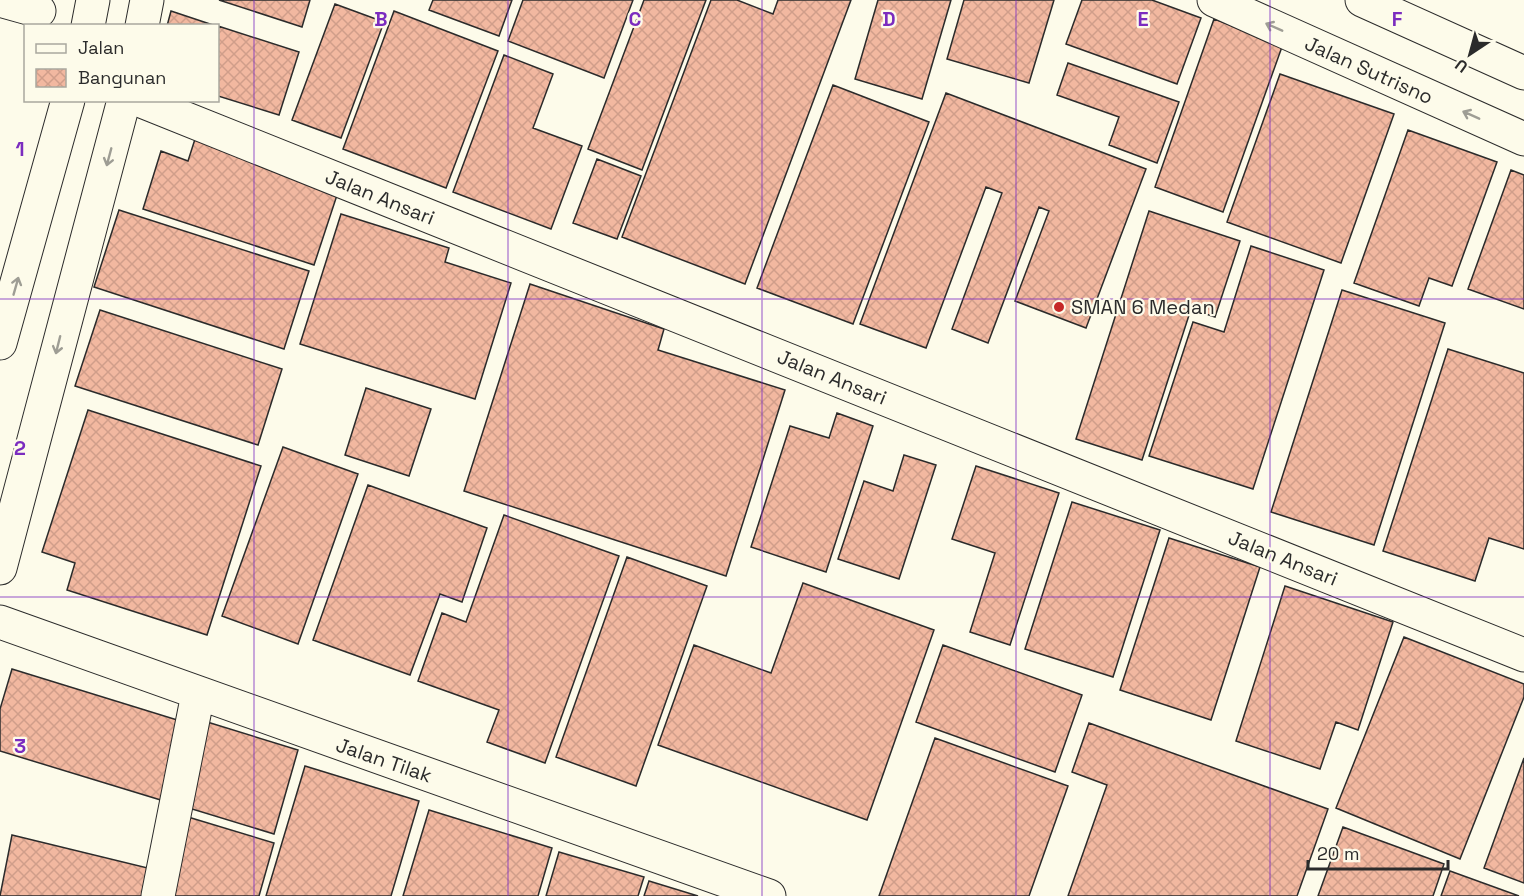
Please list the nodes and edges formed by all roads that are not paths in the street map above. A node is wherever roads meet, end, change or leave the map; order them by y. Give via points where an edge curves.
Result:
1 (0, 0) edge
2 (93, 0) edge
3 (147, 0) edge
4 (1214, 0) edge
5 (1362, 0) edge
6 (1395, 6) edge
7 (39, 11) dead end
8 (88, 24) edge
9 (142, 24) edge
10 (1524, 73) edge
11 (67, 102) edge
12 (123, 102) edge
13 (144, 102) edge
14 (1524, 139) edge
15 (0, 343) edge
16 (5, 529) edge
17 (0, 568) edge
18 (0, 622) edge
19 (1524, 655) edge
20 (198, 694) junction
21 (158, 896) edge
22 (769, 896) edge

1 - 7 street
2 - 8 street
3 - 9 street
14 -> 4 street, Jalan Sutrisno
5 - 6 street
6 - 10 street
15 -> 11 street
12 -> 16 street
13 - 19 street, Jalan Ansari
16 - 17 street
18 - 20 street, Jalan Tilak
20 - 21 street
20 - 22 street, Jalan Tilak

